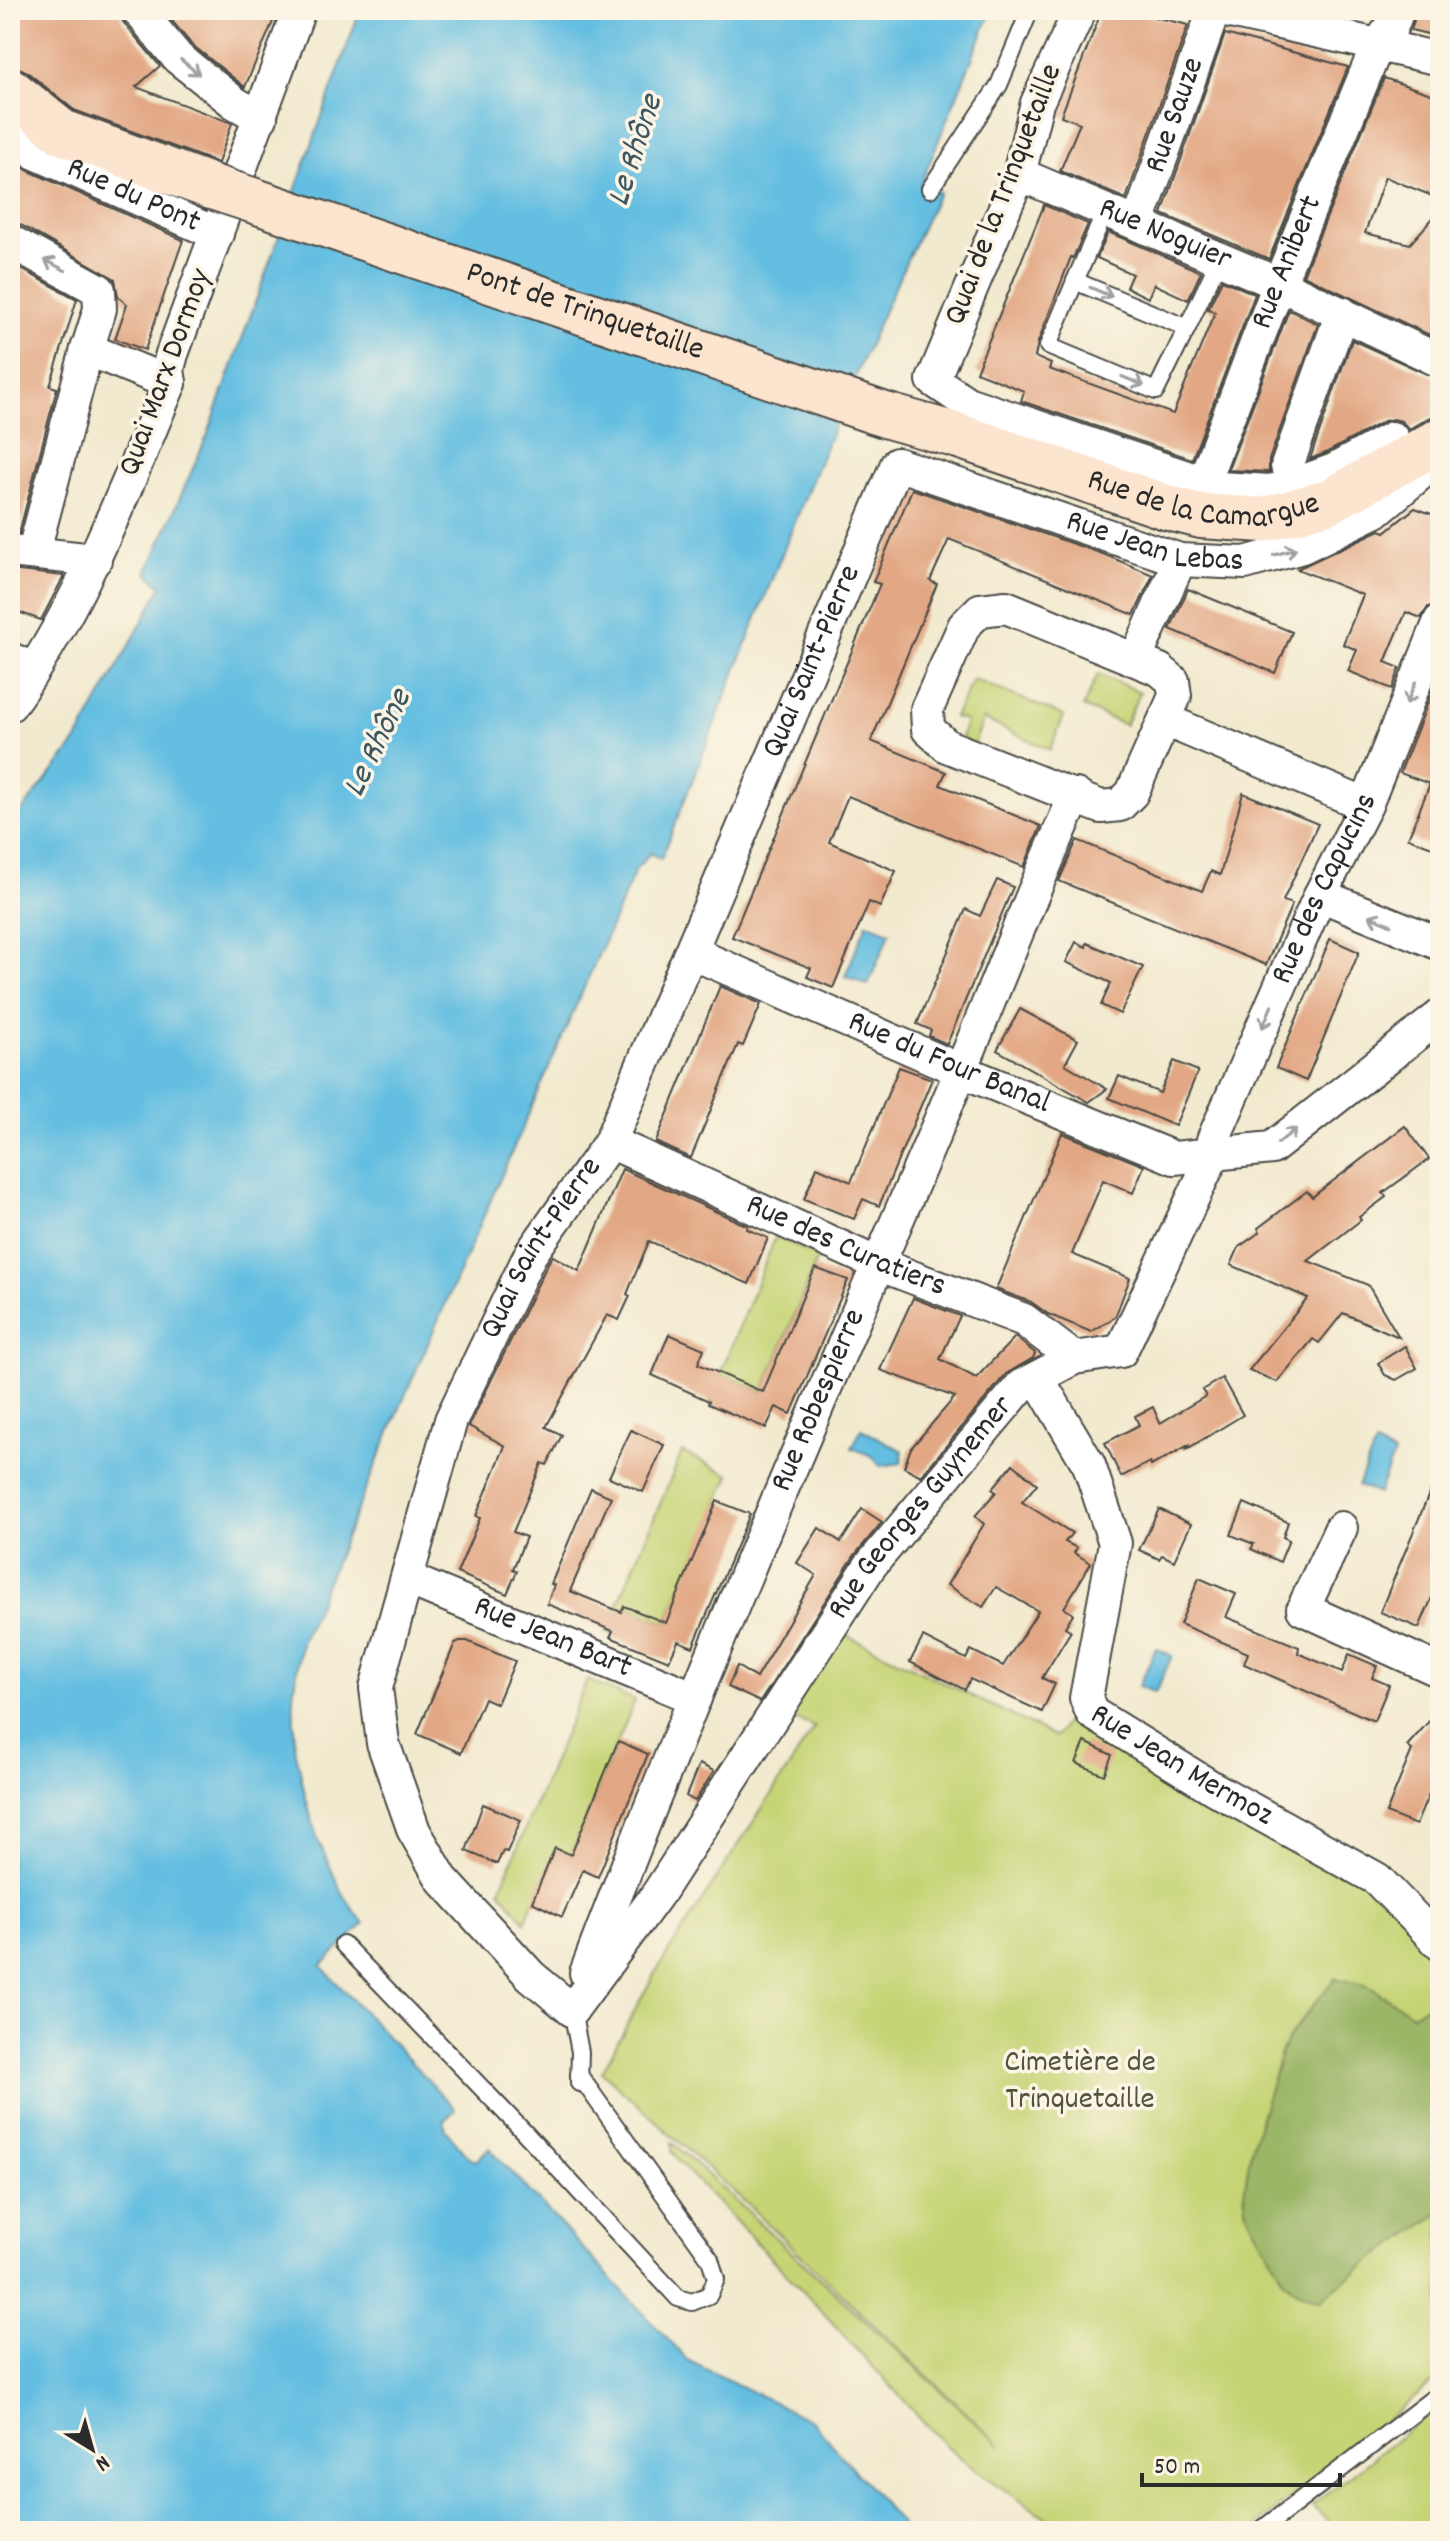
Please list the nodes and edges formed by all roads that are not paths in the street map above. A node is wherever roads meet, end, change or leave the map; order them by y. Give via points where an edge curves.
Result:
1 (138, 10) edge
2 (299, 10) edge
3 (1030, 10) edge
4 (1080, 10) edge
5 (1214, 10) edge
6 (1221, 10) edge
7 (1398, 10) edge
8 (1377, 46) junction
9 (1440, 59) edge
10 (10, 90) edge
11 (261, 118) junction
12 (10, 132) edge
13 (1019, 174) junction
14 (930, 189) dead end
15 (1106, 210) junction
16 (1138, 223) junction
17 (217, 234) junction
18 (10, 241) edge
19 (1220, 258) junction
20 (1075, 281) junction
21 (1279, 284) junction
22 (1342, 313) junction
23 (1187, 328) junction
24 (87, 349) junction
25 (1440, 361) edge
26 (170, 383) junction
27 (959, 436) joint
28 (1392, 438) dead end
29 (1440, 440) edge
30 (1440, 457) edge
31 (897, 464) joint
32 (1203, 483) junction
33 (1293, 485) junction
34 (25, 552) edge
35 (95, 560) junction
36 (1180, 560) junction
37 (1440, 621) edge
38 (10, 650) edge
39 (1136, 658) junction
40 (40, 663) junction
41 (10, 705) edge
42 (1165, 720) junction
43 (1076, 795) junction
44 (1366, 805) junction
45 (1320, 895) junction
46 (1440, 944) edge
47 (693, 947) junction
48 (1440, 1016) edge
49 (962, 1071) junction
50 (610, 1142) junction
51 (1213, 1155) junction
52 (878, 1264) junction
53 (1074, 1358) junction
54 (1038, 1379) junction
55 (1341, 1528) dead end
56 (408, 1579) junction
57 (1440, 1671) edge
58 (695, 1698) junction
59 (343, 1944) dead end
60 (1440, 1944) edge
61 (572, 2010) junction
62 (1440, 2393) edge
63 (1260, 2531) edge

1 -> 11 street via 178,58
2 - 11 street, Quai Marx Dormoy
3 - 14 lane via 999,85
4 - 13 street, Quai de la Trinquetaille via 1037,103
5 - 16 street, Rue Sauze
6 - 8 street
7 - 8 street, Rue Anibert
8 - 9 street
8 - 21 street, Rue Anibert
10 - 27 main road, Pont de Trinquetaille, bridge via 62,132 212,187
11 - 17 street, Quai Marx Dormoy
12 - 17 street, Rue du Pont via 35,153
13 - 15 street, Rue Noguier
13 - 32 street, Quai de la Trinquetaille via 933,380 967,403
15 - 16 street, Rue Noguier
15 - 20 lane
16 - 19 street, Rue Noguier
17 - 26 street, Quai Marx Dormoy via 172,354
24 -> 18 street via 100,309 99,290
19 - 21 street, Rue Noguier
19 - 23 lane
20 -> 23 lane
20 -> 23 lane via 1048,346 1156,391
21 - 22 street, Rue Noguier
21 - 32 street, Rue Anibert
22 - 25 street, Rue Noguier
22 - 33 street via 1287,466
24 - 26 street
24 - 34 street via 36,543
26 - 35 street, Quai Marx Dormoy
27 - 29 main road, Rue de la Camargue via 1169,508 1263,520 1330,501
28 - 33 street via 1334,470
36 -> 30 street, Rue Jean Lebas via 1245,563 1302,547 1376,511
31 - 36 street, Rue Jean Lebas
31 - 47 street, Quai Saint-Pierre
32 - 33 street via 1270,491
34 - 35 street
35 - 40 street, Quai Marx Dormoy
36 - 39 street
37 -> 44 street, Rue des Capucins
38 - 40 lane
39 - 42 street via 1173,681 1175,696
39 - 43 street via 1006,607 980,610 964,626 948,658 927,709 928,729 947,746
40 - 41 street, Quai Marx Dormoy
42 - 43 street via 1132,793 1120,805 1101,807
42 - 44 street
43 - 49 street, Rue Robespierre
44 - 45 street, Rue des Capucins
46 -> 45 street
45 -> 51 street, Rue des Capucins via 1213,1140
47 - 49 street, Rue du Four Banal via 706,959
47 - 50 street, Quai Saint-Pierre
51 -> 48 street via 1272,1148
49 - 51 street, Rue du Four Banal via 1174,1158
49 - 52 street, Rue Robespierre
50 - 52 street, Rue des Curatiers
50 - 56 street, Quai Saint-Pierre via 530,1255 451,1420
51 - 53 street, Rue Georges Guynemer via 1121,1351
52 - 53 street, Rue des Curatiers via 1024,1320
52 - 58 street, Rue Robespierre
53 - 54 street, Rue Georges Guynemer
54 - 60 street, Rue Jean Mermoz via 1089,1465 1115,1543 1086,1698 1092,1713 1377,1879
54 - 61 street, Rue Georges Guynemer via 1021,1386 870,1566 657,1895
55 - 57 street via 1303,1609
56 - 58 street, Rue Jean Bart
56 - 61 street, Quai Saint-Pierre via 376,1688 383,1743 414,1831 442,1879 531,1976
58 - 61 street, Rue Robespierre
59 - 61 lane via 678,2298 692,2302 709,2295 716,2279 710,2259 579,2080
62 - 63 lane

